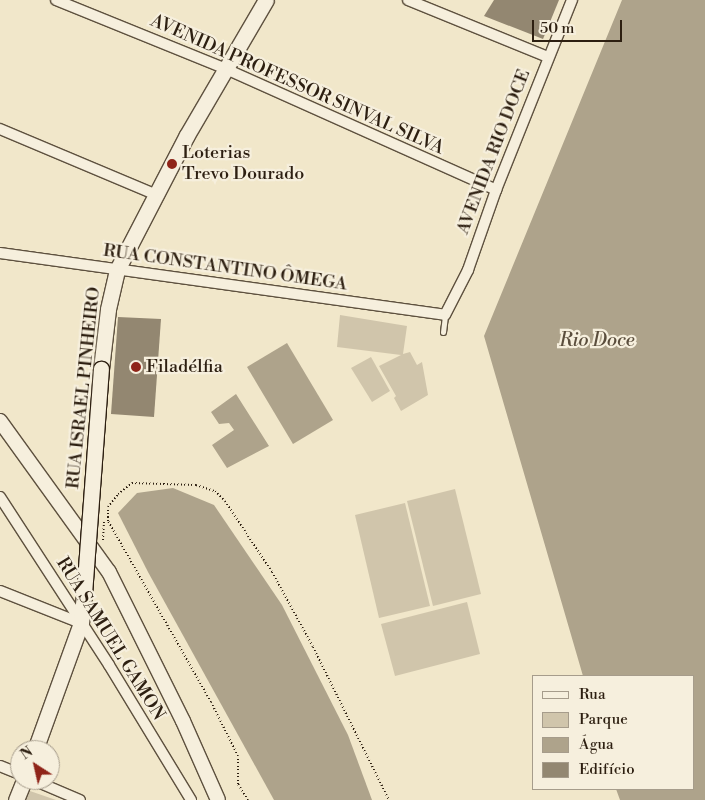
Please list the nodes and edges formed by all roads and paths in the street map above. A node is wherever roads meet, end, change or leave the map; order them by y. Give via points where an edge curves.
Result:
1 (56, 0) edge
2 (266, 0) edge
3 (408, 0) edge
4 (572, 0) edge
5 (548, 57) junction
6 (226, 69) junction
7 (0, 129) edge
8 (496, 190) junction
9 (155, 194) junction
10 (0, 253) edge
11 (117, 270) junction
12 (445, 315) junction
13 (443, 332) dead end
14 (0, 421) edge
15 (0, 497) edge
16 (0, 591) edge
17 (81, 623) junction
18 (39, 740) edge
19 (56, 790) edge
20 (80, 800) edge
21 (191, 800) edge
22 (218, 800) edge
23 (248, 800) edge
24 (389, 800) edge

1 - 6 street, AVENIDA PROFESSOR SINVAL SILVA
2 - 6 main road, RUA ISRAEL PINHEIRO
3 - 5 street
4 - 5 street, AVENIDA RIO DOCE
5 - 8 street, AVENIDA RIO DOCE
6 - 8 street, AVENIDA PROFESSOR SINVAL SILVA
6 - 9 main road, RUA ISRAEL PINHEIRO
7 - 9 street
8 - 12 street, AVENIDA RIO DOCE via 468,270
9 - 11 main road, RUA ISRAEL PINHEIRO
10 - 11 street, RUA CONSTANTINO ÔMEGA
11 - 12 street, RUA CONSTANTINO ÔMEGA
11 - 17 main road, RUA ISRAEL PINHEIRO, bridge via 108,309 101,369
12 - 13 lane
14 - 22 street via 109,572
15 - 17 street, RUA SAMUEL GAMON
16 - 17 street
17 - 18 main road, RUA ISRAEL PINHEIRO
17 - 21 street, RUA SAMUEL GAMON
19 - 20 street
23 - 24 path via 238,784 238,756 211,702 108,521 108,507 132,484 196,485 215,491 225,501 272,572 309,638

